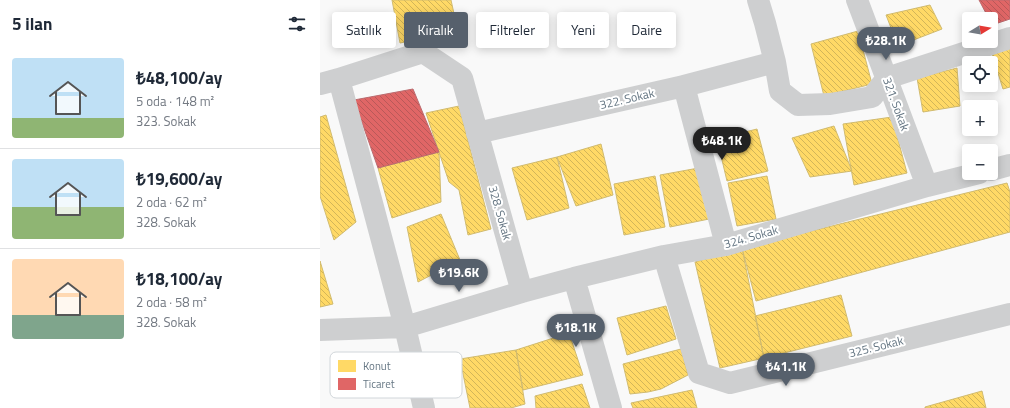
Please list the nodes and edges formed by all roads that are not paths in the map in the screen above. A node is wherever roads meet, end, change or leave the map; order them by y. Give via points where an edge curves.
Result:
1 (758, 0) edge
2 (857, 0) edge
3 (1010, 38) edge
4 (776, 62) junction
5 (887, 78) junction
6 (330, 82) edge
7 (684, 86) junction
8 (477, 133) junction
9 (1010, 165) edge
10 (998, 168) edge
11 (962, 177) edge
12 (927, 186) junction
13 (726, 245) junction
14 (664, 256) junction
15 (574, 278) junction
16 (522, 292) junction
17 (1010, 314) edge
18 (405, 326) junction
19 (320, 330) edge
20 (411, 352) edge
21 (422, 398) edge
22 (424, 408) edge
23 (611, 408) edge

1 - 4 street
2 - 5 street, 321. Sokak
3 - 5 street
4 - 5 street via 780,91 798,105 830,104 872,97
4 - 7 street, 322. Sokak
5 - 12 street, 321. Sokak
6 - 8 street, 328. Sokak via 423,52 462,78
6 - 18 street
7 - 8 street, 322. Sokak
7 - 13 street
8 - 16 street, 328. Sokak
9 - 10 street
11 - 12 street, 324. Sokak
12 - 13 street, 324. Sokak
13 - 14 street, 324. Sokak
14 - 15 street, 324. Sokak
14 - 17 street, 325. Sokak via 699,373 730,383
15 - 16 street, 324. Sokak
15 - 23 street
16 - 18 street, 324. Sokak
18 - 19 street, 324. Sokak
18 - 20 street
21 - 22 street

